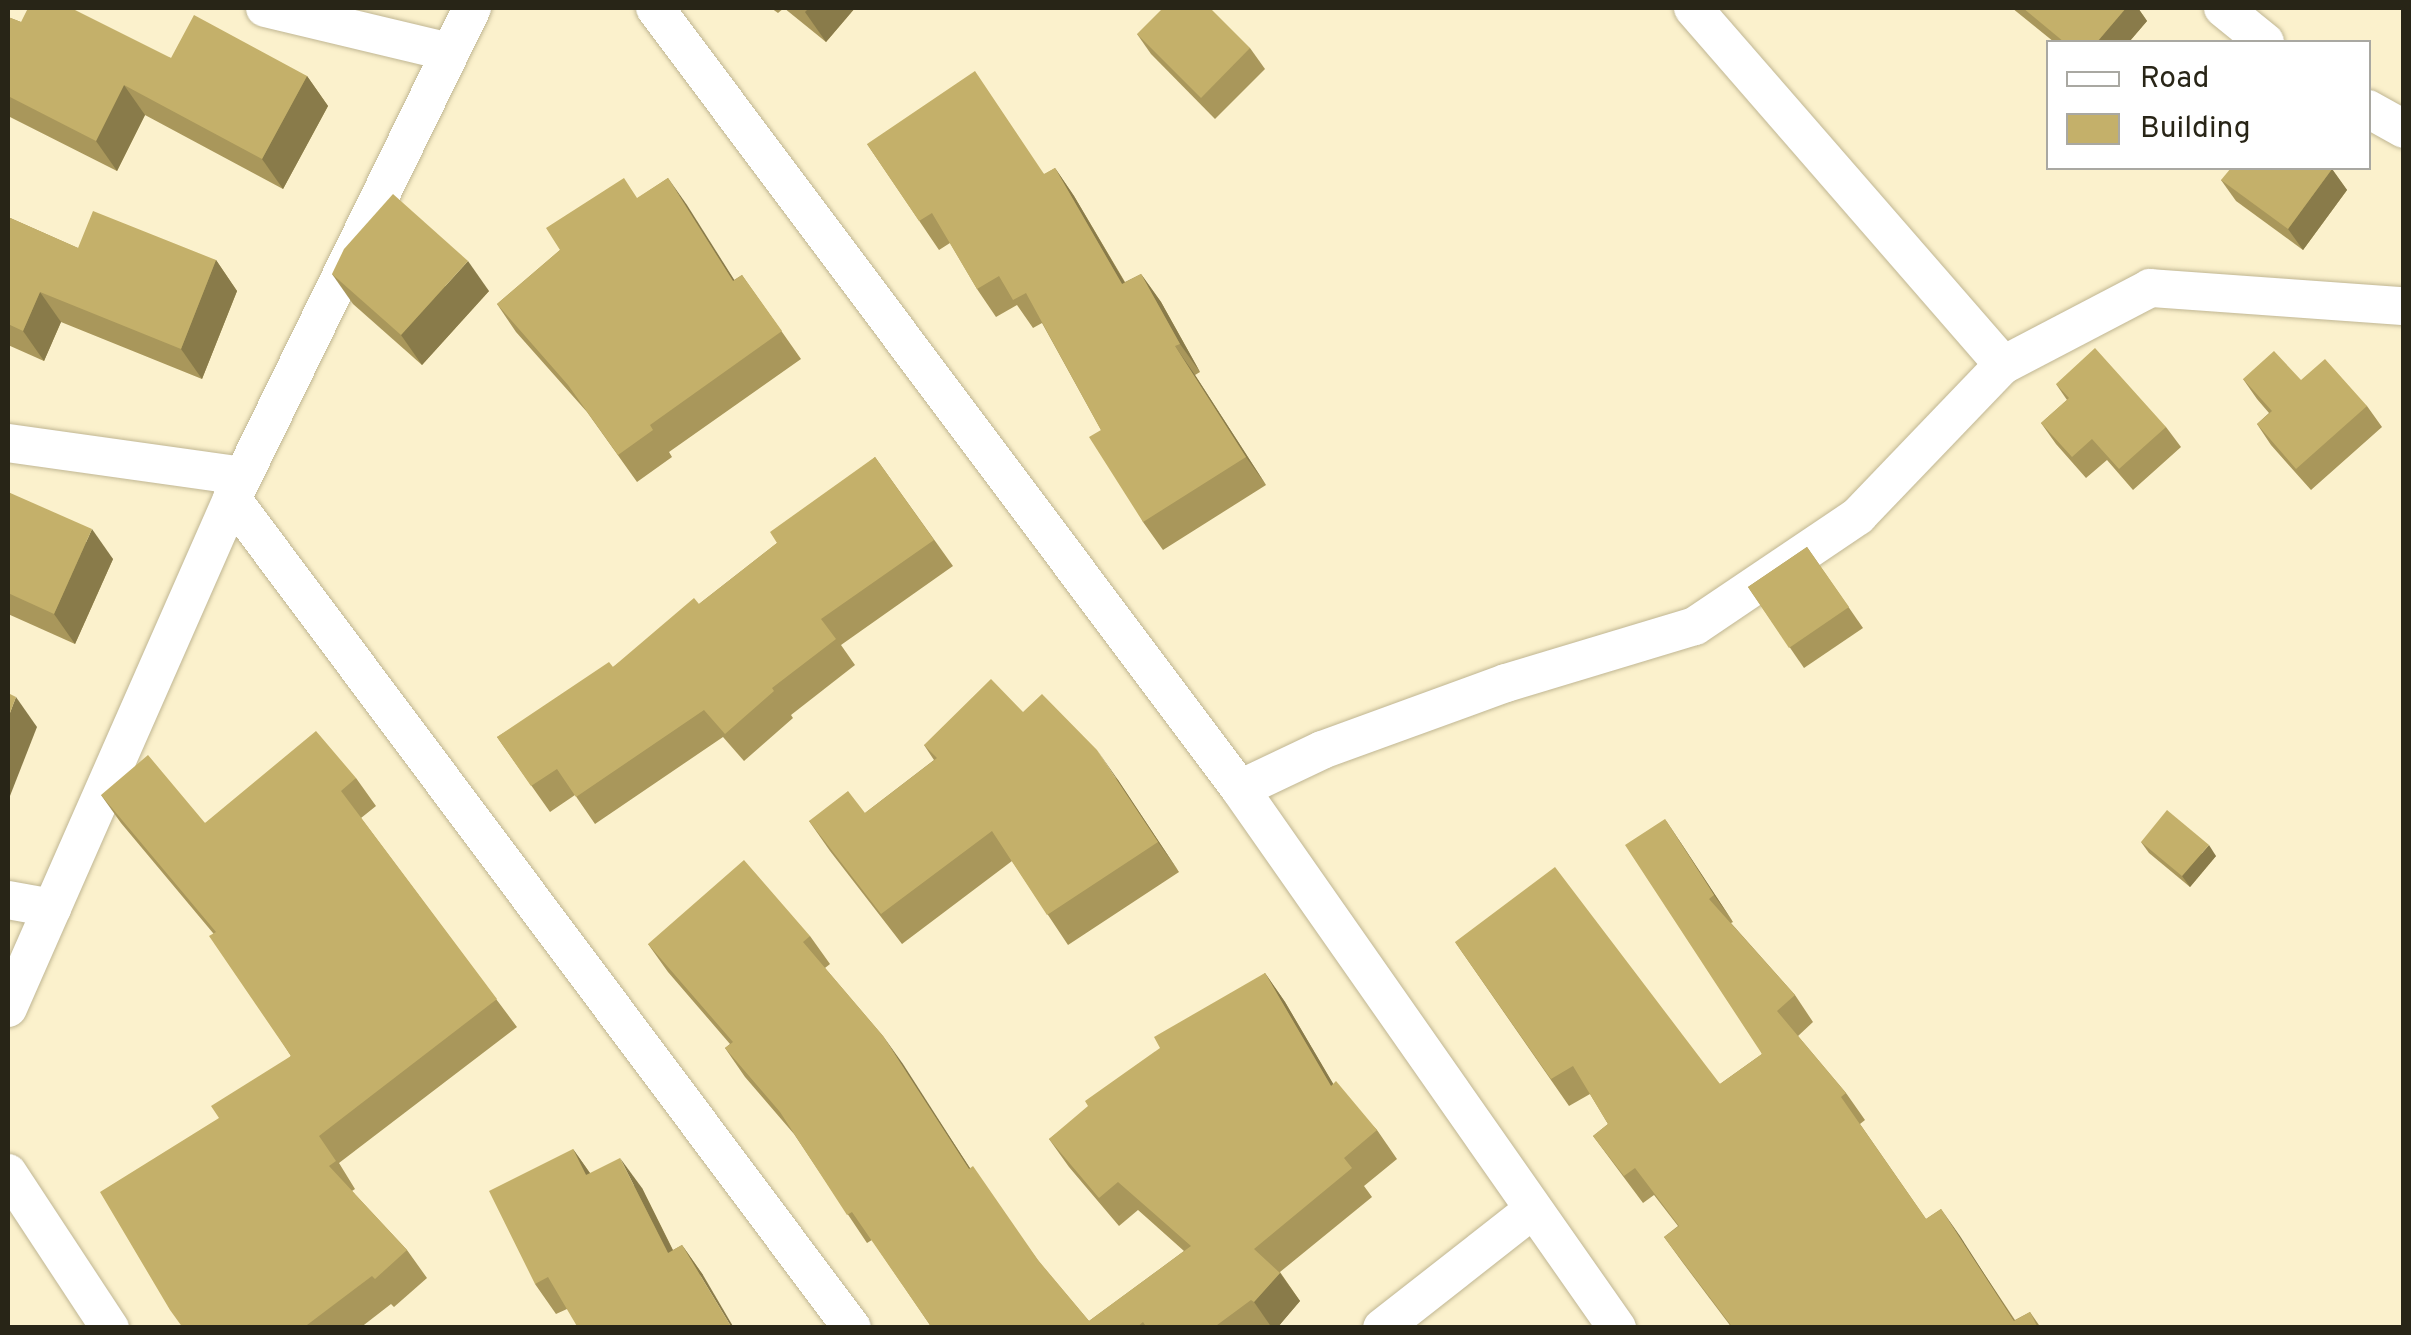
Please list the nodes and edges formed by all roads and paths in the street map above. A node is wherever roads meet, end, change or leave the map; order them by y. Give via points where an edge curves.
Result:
1 (265, 8) edge
2 (472, 8) edge
3 (655, 8) edge
4 (1693, 8) edge
5 (2223, 8) edge
6 (2262, 40) edge
7 (450, 52) junction
8 (2371, 111) edge
9 (2404, 129) edge
10 (2404, 306) edge
11 (2002, 365) junction
12 (8, 442) edge
13 (237, 488) junction
14 (1240, 789) junction
15 (8, 900) edge
16 (52, 908) junction
17 (8, 1008) edge
18 (8, 1173) edge
19 (1531, 1210) junction
20 (110, 1328) edge
21 (852, 1328) edge
22 (1382, 1328) edge
23 (1617, 1328) edge

1 - 7 street
2 - 7 street
3 - 14 street
4 - 11 street
5 - 6 street
7 - 13 street
8 - 9 street
10 - 11 street via 2150,288
11 - 14 street via 1858,516 1695,626 1506,683 1322,750
12 - 13 street
13 - 16 street
13 - 21 street
14 - 19 street
15 - 16 street
16 - 17 street
18 - 20 street
19 - 22 street
19 - 23 street

